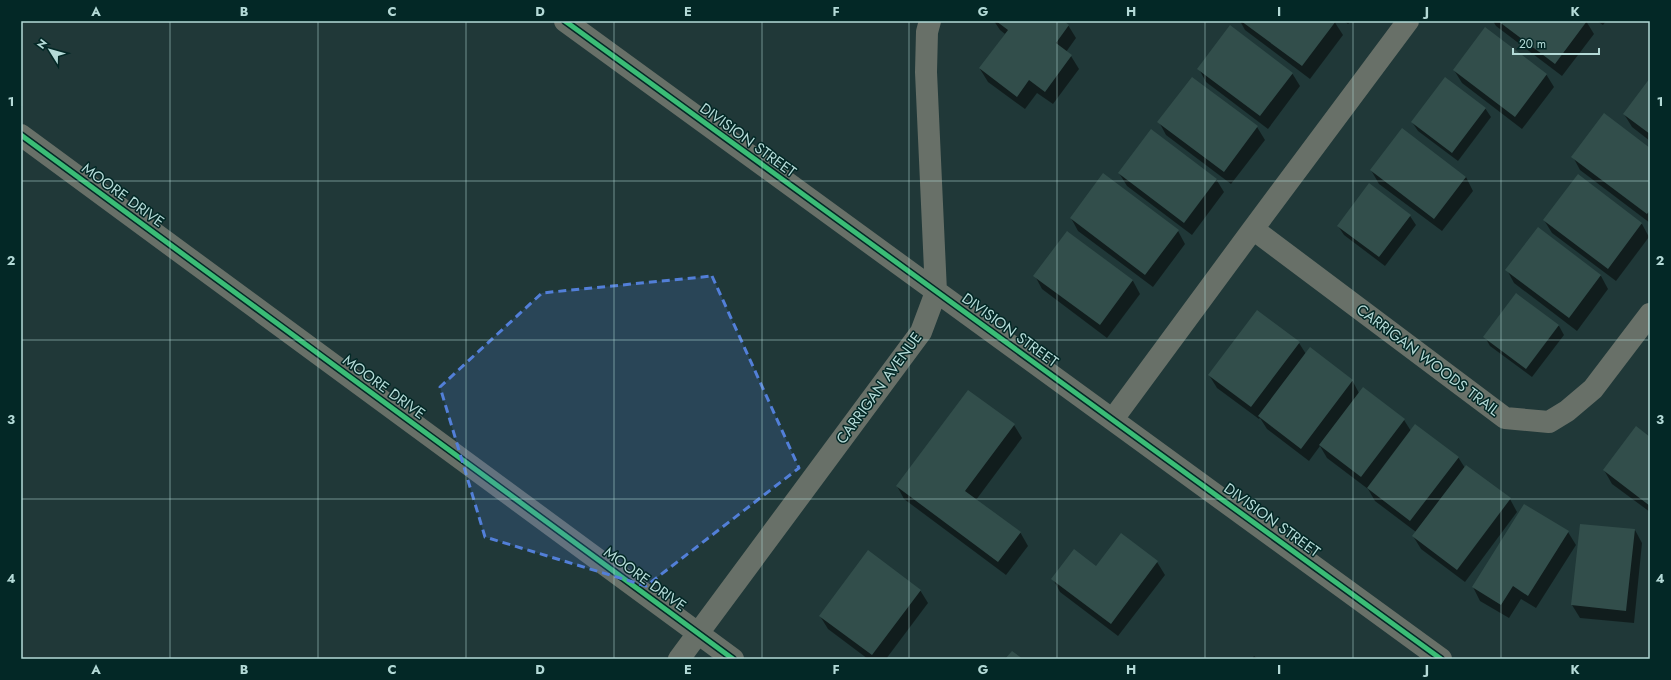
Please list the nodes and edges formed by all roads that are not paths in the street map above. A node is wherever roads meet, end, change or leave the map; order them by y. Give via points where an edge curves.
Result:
1 (565, 21) edge
2 (930, 21) edge
3 (1408, 21) edge
4 (21, 135) edge
5 (1253, 229) junction
6 (936, 292) junction
7 (1650, 314) edge
8 (1113, 419) junction
9 (698, 633) junction
10 (680, 659) edge
11 (734, 659) edge
12 (1441, 659) edge

1 - 6 street, DIVISION STREET
2 - 6 street, CARRIGAN AVENUE via 927,32 926,72
3 - 5 street
4 - 9 street, MOORE DRIVE
5 - 7 street, CARRIGAN WOODS TRAIL via 1505,418 1549,422 1567,411 1593,389
5 - 8 street
6 - 8 street, DIVISION STREET
6 - 9 street, CARRIGAN AVENUE via 921,332
8 - 12 street, DIVISION STREET
9 - 10 street, CARRIGAN AVENUE
9 - 11 street, MOORE DRIVE

